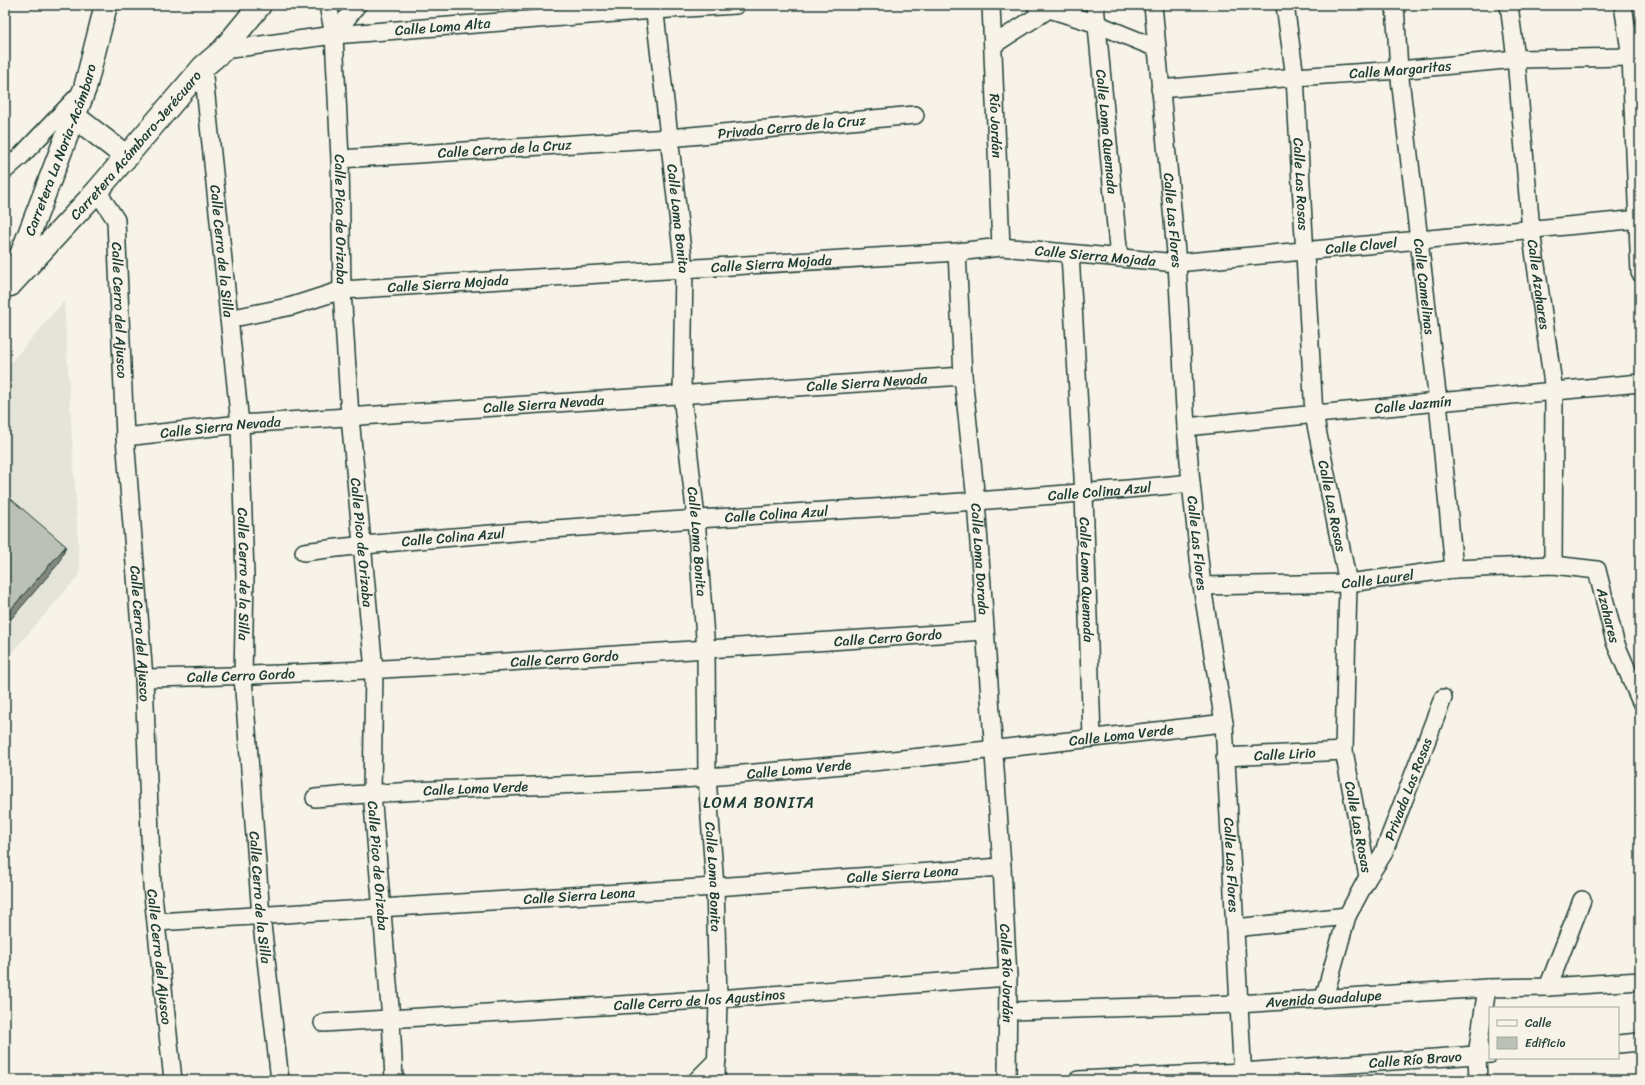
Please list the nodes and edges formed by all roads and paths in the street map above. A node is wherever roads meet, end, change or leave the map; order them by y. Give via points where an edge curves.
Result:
1 (106, 5) edge
2 (260, 5) edge
3 (328, 5) edge
4 (357, 5) edge
5 (736, 5) edge
6 (991, 5) edge
7 (1095, 5) edge
8 (1153, 5) edge
9 (1286, 5) edge
10 (1395, 5) edge
11 (1509, 5) edge
12 (1623, 5) edge
13 (653, 6) edge
14 (1043, 7) edge
15 (1097, 24) junction
16 (334, 35) junction
17 (993, 45) junction
18 (1156, 48) junction
19 (222, 50) junction
20 (1635, 56) edge
21 (1516, 59) junction
22 (203, 68) junction
23 (1399, 70) junction
24 (1295, 77) junction
25 (85, 88) junction
26 (1160, 89) junction
27 (915, 115) dead end
28 (75, 117) junction
29 (669, 138) junction
30 (127, 157) junction
31 (340, 159) junction
32 (5, 170) edge
33 (97, 191) junction
34 (1639, 219) edge
35 (1531, 230) junction
36 (1420, 241) junction
37 (1001, 247) junction
38 (1305, 250) junction
39 (957, 252) junction
40 (1070, 254) junction
41 (1118, 258) junction
42 (1177, 263) junction
43 (684, 268) junction
44 (1640, 273) edge
45 (7, 288) edge
46 (342, 290) junction
47 (229, 319) junction
48 (963, 376) junction
49 (1640, 383) edge
50 (1554, 391) junction
51 (682, 395) junction
52 (1438, 402) junction
53 (1314, 414) junction
54 (350, 417) junction
55 (240, 424) junction
56 (1186, 427) junction
57 (125, 437) junction
58 (1191, 483) junction
59 (1084, 494) junction
60 (976, 501) junction
61 (696, 518) junction
62 (362, 544) junction
63 (304, 552) dead end
64 (1553, 565) junction
65 (1454, 569) junction
66 (1348, 583) junction
67 (1202, 586) junction
68 (984, 631) junction
69 (706, 650) junction
70 (374, 670) junction
71 (243, 677) junction
72 (144, 678) junction
73 (1443, 698) dead end
74 (1640, 700) edge
75 (1224, 723) junction
76 (1092, 738) junction
77 (994, 750) junction
78 (1344, 751) junction
79 (1225, 757) junction
80 (707, 777) junction
81 (372, 793) junction
82 (315, 798) dead end
83 (1002, 867) junction
84 (1368, 877) junction
85 (715, 887) junction
86 (1582, 900) dead end
87 (381, 908) junction
88 (261, 916) junction
89 (1347, 916) junction
90 (157, 922) junction
91 (1235, 928) junction
92 (1008, 978) junction
93 (1640, 981) edge
94 (1548, 987) junction
95 (1487, 988) junction
96 (1324, 998) junction
97 (718, 999) junction
98 (1238, 1004) junction
99 (1008, 1011) junction
100 (391, 1019) junction
101 (323, 1023) dead end
102 (1640, 1042) edge
103 (1619, 1044) edge
104 (1484, 1055) edge
105 (717, 1060) junction
106 (1243, 1076) edge
107 (173, 1080) edge
108 (280, 1080) edge
109 (394, 1080) edge
110 (697, 1080) edge
111 (716, 1080) edge
112 (1007, 1080) edge
113 (1078, 1080) edge
114 (1478, 1080) edge

1 - 25 main road, Carretera La Noria-Acámbaro
2 - 19 main road, Carretera Acámbaro-Jerécuaro
3 - 16 street, Calle Pico de Orizaba
4 - 16 street
5 - 13 street, Calle Loma Alta
6 - 17 street, Río Jordán
7 - 15 street, Calle Loma Quemada
8 - 18 street, Calle Las Flores
9 - 24 street, Calle Las Rosas
10 - 23 street, Calle Camelinas
11 - 21 street, Calle Azahares
12 - 20 street
13 - 16 street, Calle Loma Alta
13 - 29 street, Calle Loma Bonita
14 - 15 street
14 - 17 street
15 - 18 street
15 - 41 street, Calle Loma Quemada
16 - 19 street, Calle Loma Alta
16 - 31 street, Calle Pico de Orizaba
17 - 37 street, Río Jordán
18 - 26 street, Calle Las Flores
19 - 22 main road, Carretera Acámbaro-Jerécuaro
20 - 21 street, Calle Margaritas
20 - 34 street
21 - 23 street, Calle Margaritas
21 - 35 street, Calle Azahares
22 - 30 main road, Carretera Acámbaro-Jerécuaro
22 - 47 street, Calle Cerro de la Silla
23 - 24 street, Calle Margaritas
23 - 36 street, Calle Camelinas
24 - 26 street, Calle Margaritas
24 - 38 street, Calle Las Rosas
25 - 28 main road, Carretera La Noria-Acámbaro
25 - 32 street
26 - 42 street, Calle Las Flores
27 - 29 street, Privada Cerro de la Cruz
28 - 30 main road
28 - 45 main road, Carretera La Noria-Acámbaro
29 - 31 street, Calle Cerro de la Cruz
29 - 43 street, Calle Loma Bonita
30 - 33 main road, Carretera Acámbaro-Jerécuaro
31 - 46 street, Calle Pico de Orizaba
33 - 45 main road, Carretera Acámbaro-Jerécuaro
33 - 57 street, Calle Cerro del Ajusco via 116,220
34 - 35 street, Calle Clavel
34 - 44 street
35 - 36 street, Calle Clavel
35 - 50 street, Calle Azahares
36 - 38 street, Calle Clavel
36 - 52 street, Calle Camelinas
37 - 39 street, Calle Sierra Mojada
37 - 40 street, Calle Sierra Mojada
38 - 42 street, Calle Clavel
38 - 53 street, Calle Las Rosas
39 - 43 street, Calle Sierra Mojada
39 - 48 street, Calle Loma Dorada
40 - 41 street, Calle Sierra Mojada
40 - 59 street, Calle Loma Quemada
41 - 42 street, Calle Sierra Mojada
42 - 56 street, Calle Las Flores
43 - 46 street, Calle Sierra Mojada
43 - 51 street, Calle Loma Bonita
46 - 47 street, Calle Sierra Mojada via 292,306
46 - 54 street, Calle Pico de Orizaba
47 - 55 street, Calle Cerro de la Silla
48 - 51 street, Calle Sierra Nevada
48 - 60 street, Calle Loma Dorada
49 - 50 street, Calle Jazmín
50 - 52 street, Calle Jazmín
50 - 64 street, Calle Azahares
51 - 54 street, Calle Sierra Nevada
51 - 61 street, Calle Loma Bonita
52 - 53 street, Calle Jazmín
52 - 65 street, Calle Camelinas
53 - 56 street, Calle Jazmín
53 - 66 street, Calle Las Rosas
54 - 55 street, Calle Sierra Nevada
54 - 62 street, Calle Pico de Orizaba
55 - 57 street, Calle Sierra Nevada
55 - 71 street, Calle Cerro de la Silla via 245,576
56 - 58 street, Calle Las Flores
57 - 72 street, Calle Cerro del Ajusco
58 - 59 street, Calle Colina Azul
58 - 67 street, Calle Las Flores
59 - 60 street, Calle Colina Azul
59 - 76 street, Calle Loma Quemada
60 - 61 street, Calle Colina Azul
60 - 68 street, Calle Loma Dorada
61 - 62 street, Calle Colina Azul
61 - 69 street, Calle Loma Bonita
62 - 63 street, Calle Colina Azul
62 - 70 street, Calle Pico de Orizaba
64 - 65 street, Calle Laurel
64 - 74 street, Azahares via 1597,570 1615,642
65 - 66 street, Calle Laurel
66 - 67 street, Calle Laurel
66 - 78 street, Calle Las Rosas
67 - 75 street, Calle Las Flores
68 - 69 street, Calle Cerro Gordo
68 - 77 street, Calle Loma Dorada
69 - 70 street, Calle Cerro Gordo
69 - 80 street, Calle Loma Bonita
70 - 71 street, Calle Cerro Gordo
70 - 81 street, Calle Pico de Orizaba
71 - 72 street, Calle Cerro Gordo
71 - 88 street, Calle Cerro de la Silla
72 - 90 street, Calle Cerro del Ajusco via 152,886
73 - 84 street, Privada Las Rosas via 1383,854
75 - 76 street, Calle Loma Verde
75 - 79 street, Calle Las Flores
76 - 77 street, Calle Loma Verde
77 - 80 street, Calle Loma Verde
77 - 83 street, Calle Loma Dorada
78 - 79 street, Calle Lirio
78 - 84 street, Calle Las Rosas
79 - 91 street, Calle Las Flores
80 - 81 street, Calle Loma Verde
80 - 85 street, Calle Loma Bonita
81 - 82 street, Calle Loma Verde
81 - 87 street, Calle Pico de Orizaba
83 - 85 street, Calle Sierra Leona
83 - 92 street, Calle Río Jordán
84 - 89 street, Calle Las Rosas
85 - 87 street, Calle Sierra Leona
85 - 97 street, Calle Loma Bonita
86 - 94 street
87 - 88 street, Calle Sierra Leona
87 - 100 street, Calle Pico de Orizaba
88 - 90 street, Calle Sierra Leona
88 - 108 street, Calle Cerro de la Silla
89 - 91 street
89 - 96 street, Calle Las Rosas
90 - 107 street, Calle Cerro del Ajusco
91 - 98 street, Calle Las Flores
92 - 97 street, Calle Cerro de los Agustinos
92 - 99 street, Calle Río Jordán
93 - 94 street, Avenida Guadalupe
94 - 95 street, Avenida Guadalupe
95 - 96 street, Avenida Guadalupe
95 - 104 street
96 - 98 street, Avenida Guadalupe
97 - 100 street, Calle Cerro de los Agustinos
97 - 105 street, Calle Loma Bonita
98 - 99 street, Avenida Guadalupe
98 - 106 street, Calle Las Flores
99 - 112 street, Calle Río Jordán
100 - 101 street, Calle Cerro de los Agustinos
100 - 109 street, Calle Pico de Orizaba
102 - 103 street
104 - 106 street, Calle Río Bravo
104 - 114 street
105 - 110 street
105 - 111 street, Calle Loma Bonita
106 - 113 street, Calle Río Bravo

